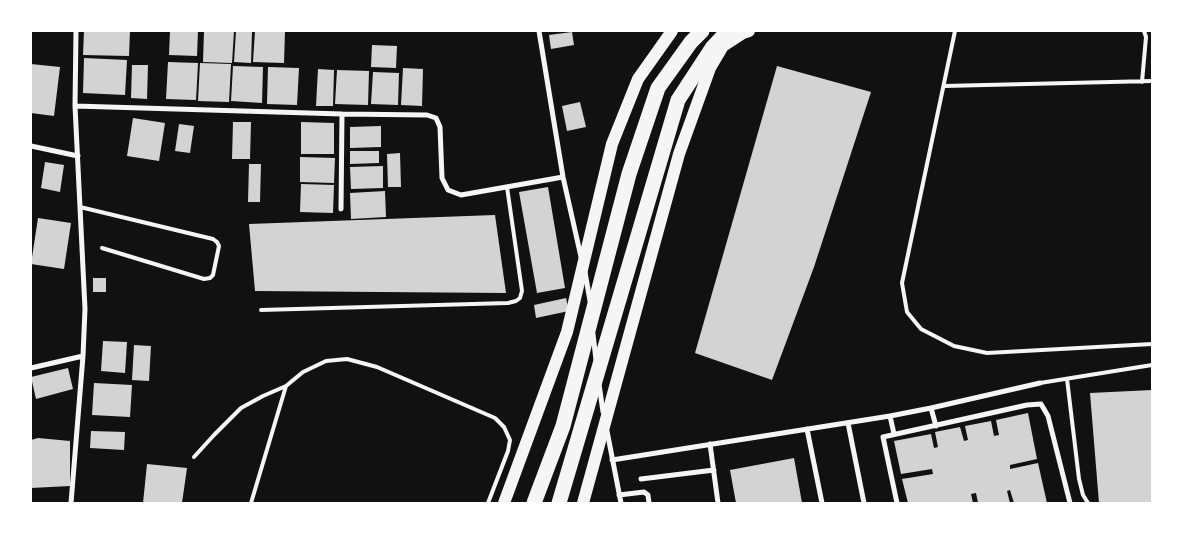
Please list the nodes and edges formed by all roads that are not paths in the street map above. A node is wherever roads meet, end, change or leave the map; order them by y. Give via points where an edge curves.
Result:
1 (76, 31) edge
2 (539, 31) edge
3 (672, 31) edge
4 (702, 31) edge
5 (728, 31) edge
6 (749, 31) edge
7 (955, 31) edge
8 (1144, 31) edge
9 (1150, 31) edge
10 (1146, 37) junction
11 (1152, 81) edge
12 (1142, 82) junction
13 (944, 86) junction
14 (74, 106) junction
15 (342, 114) junction
16 (31, 146) edge
17 (78, 156) junction
18 (563, 177) junction
19 (507, 187) junction
20 (80, 207) junction
21 (342, 209) dead end
22 (102, 248) dead end
23 (261, 310) dead end
24 (1152, 344) edge
25 (83, 356) junction
26 (1152, 365) edge
27 (31, 368) edge
28 (1066, 379) junction
29 (1040, 383) joint
30 (286, 386) junction
31 (931, 408) junction
32 (890, 416) junction
33 (848, 423) junction
34 (936, 426) junction
35 (807, 429) junction
36 (894, 434) junction
37 (710, 444) junction
38 (194, 457) dead end
39 (612, 460) junction
40 (714, 470) junction
41 (641, 479) dead end
42 (619, 495) junction
43 (71, 503) edge
44 (251, 503) edge
45 (488, 503) edge
46 (504, 503) edge
47 (534, 503) edge
48 (559, 503) edge
49 (583, 503) edge
50 (621, 503) edge
51 (649, 503) edge
52 (718, 503) edge
53 (822, 503) edge
54 (864, 503) edge
55 (897, 503) edge
56 (1070, 503) edge
57 (1088, 503) edge

1 - 14 street
2 - 18 street
3 - 46 main road via 638,79 612,144 567,332
4 - 47 highway via 658,88 629,174 563,426
5 - 48 highway via 712,48 678,100
6 - 49 main road via 723,46 710,68 679,154
7 - 13 lane
8 - 10 lane
9 - 10 lane
10 - 12 lane
11 - 12 lane
12 - 13 lane
13 - 24 lane via 902,283 907,312 921,329 954,346 987,353
14 - 15 street
14 - 17 street
15 - 19 street via 427,115 436,118 440,127 442,178 448,190 461,195
15 - 21 street
16 - 17 street
17 - 20 street
18 - 19 street
18 - 39 street via 589,292
19 - 23 lane via 522,292 516,302
20 - 22 lane via 213,239 219,246 213,275 204,279
20 - 25 street
25 - 27 street
25 - 43 street
26 - 28 lane
28 - 29 lane
28 - 57 lane via 1080,479
29 - 31 street
30 - 38 lane via 242,408
30 - 44 lane
30 - 45 lane via 326,361 346,359 377,367 495,418 510,440
31 - 32 street
31 - 34 street
32 - 33 street
32 - 36 street
33 - 35 street
33 - 54 street
34 - 36 street
34 - 56 street via 1041,404 1048,416
35 - 37 street
35 - 53 street
36 - 55 street via 883,437 882,441
37 - 39 street
37 - 40 street
39 - 42 street
40 - 41 street
40 - 52 street
42 - 50 street
42 - 51 street via 644,492

